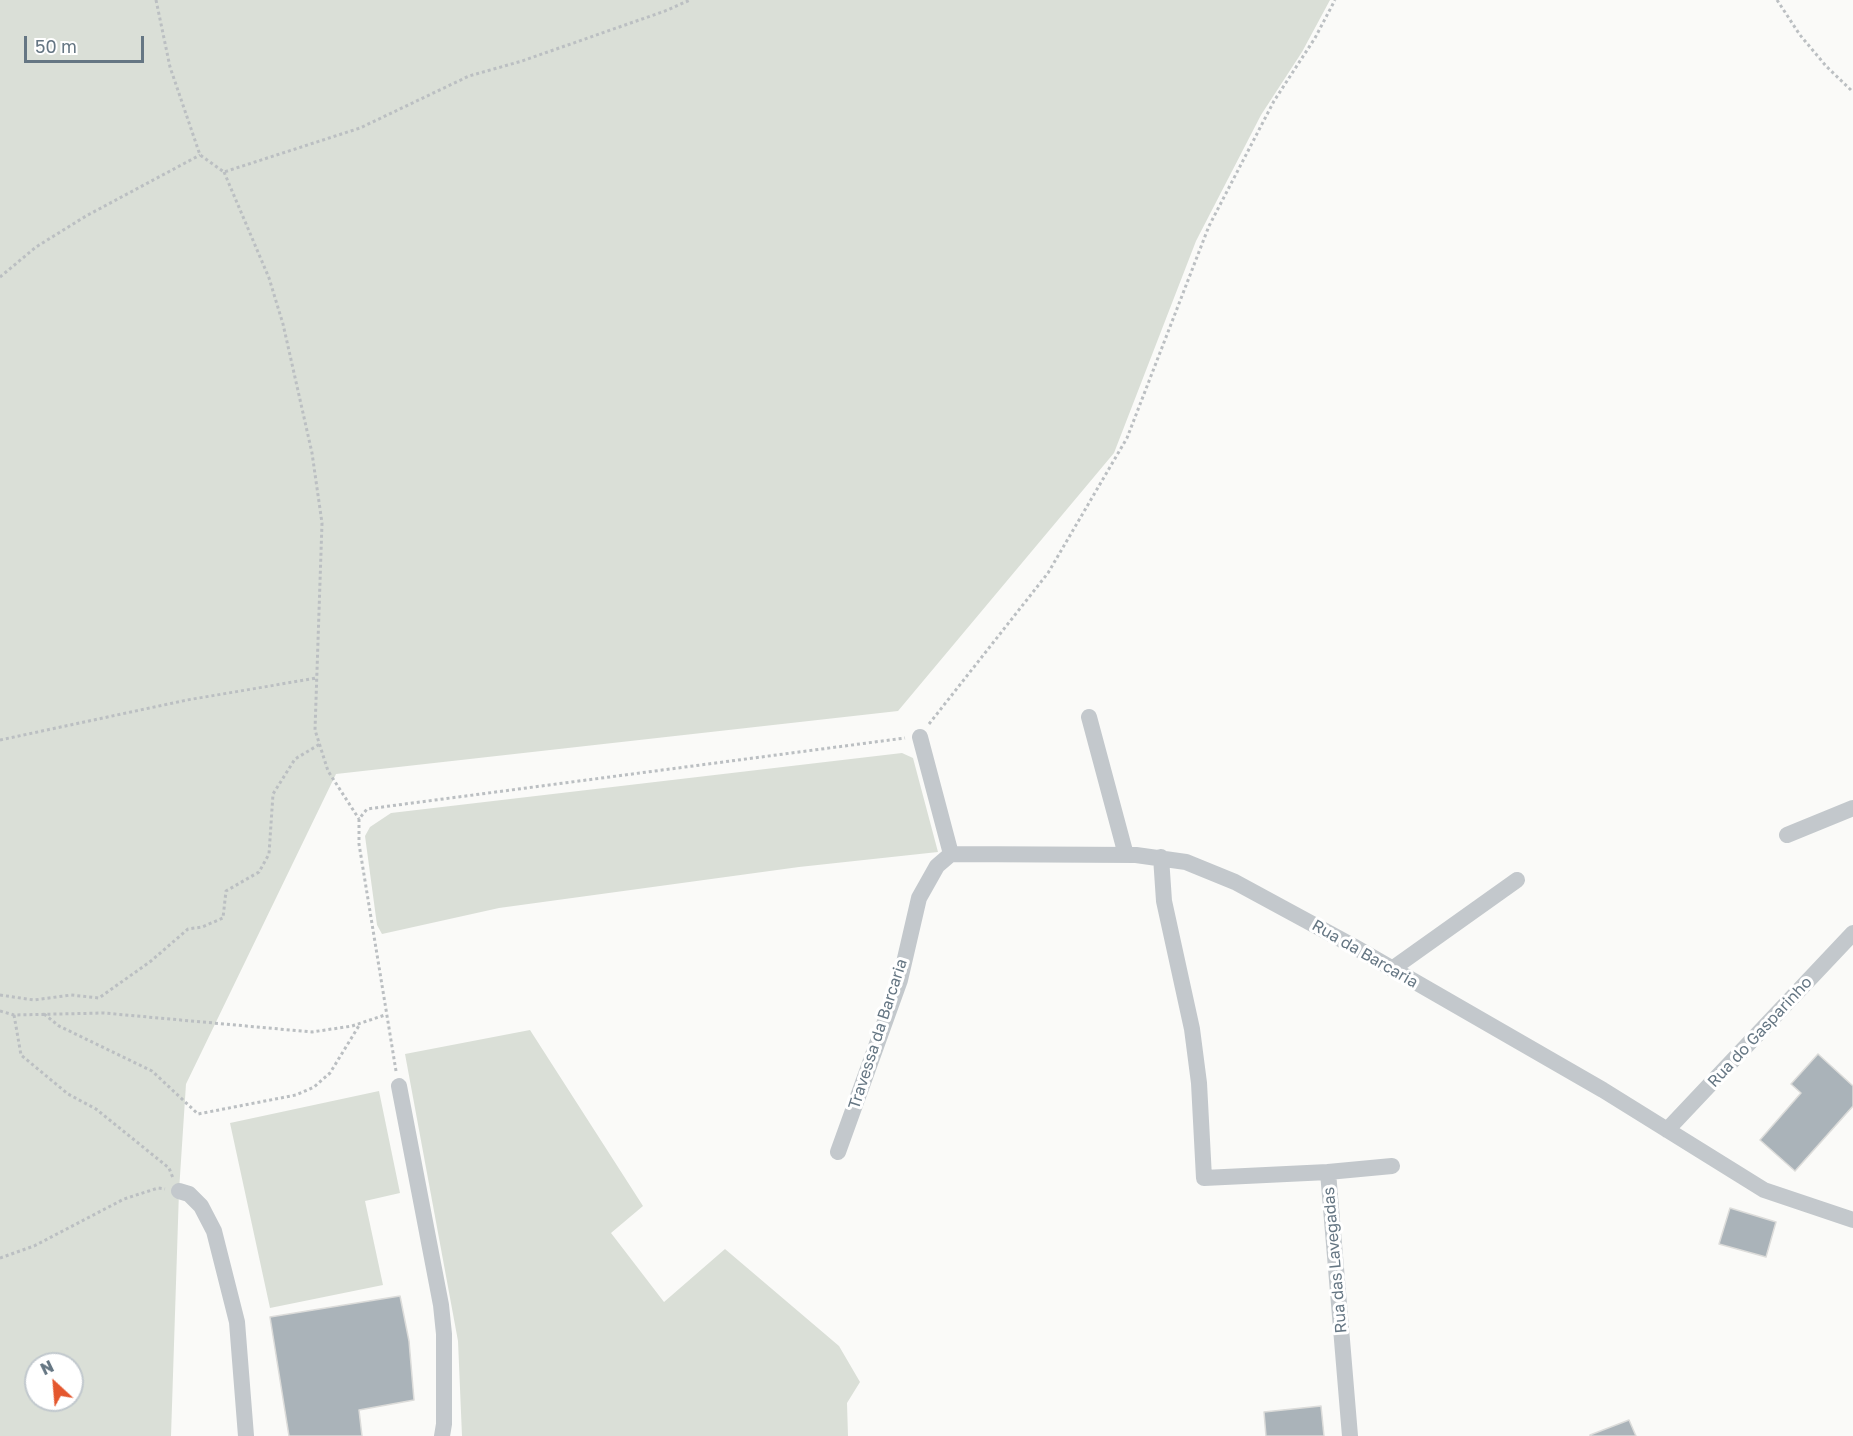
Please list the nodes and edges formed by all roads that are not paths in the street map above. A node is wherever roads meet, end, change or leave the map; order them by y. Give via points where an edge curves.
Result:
1 (1089, 717) dead end
2 (920, 736) road end
3 (1853, 808) edge
4 (1787, 835) dead end
5 (951, 854) junction
6 (1126, 855) junction
7 (1161, 858) junction
8 (1517, 880) dead end
9 (1853, 933) edge
10 (1392, 969) junction
11 (399, 1086) road end
12 (1667, 1131) junction
13 (838, 1152) dead end
14 (1392, 1166) dead end
15 (1328, 1172) junction
16 (179, 1191) road end
17 (1853, 1220) edge
18 (445, 1432) edge
19 (246, 1436) edge
20 (1350, 1436) edge

1 - 6 street
2 - 5 street
3 - 4 street
5 - 6 street, Rua da Barcaria
5 - 13 street, Travessa da Barcaria via 937,866 919,898 900,980
6 - 7 street, Rua da Barcaria
7 - 10 street, Rua da Barcaria via 1186,862 1235,882
7 - 15 street, Rua das Lavegadas via 1164,901 1192,1029 1204,1178
8 - 10 street
9 - 12 street, Rua do Gasparinho
10 - 12 street, Rua da Barcaria
11 - 18 street via 441,1305
12 - 17 street, Rua da Barcaria via 1764,1190
14 - 15 street
15 - 20 street, Rua das Lavegadas
16 - 19 street via 189,1194 201,1206 214,1231 237,1323

